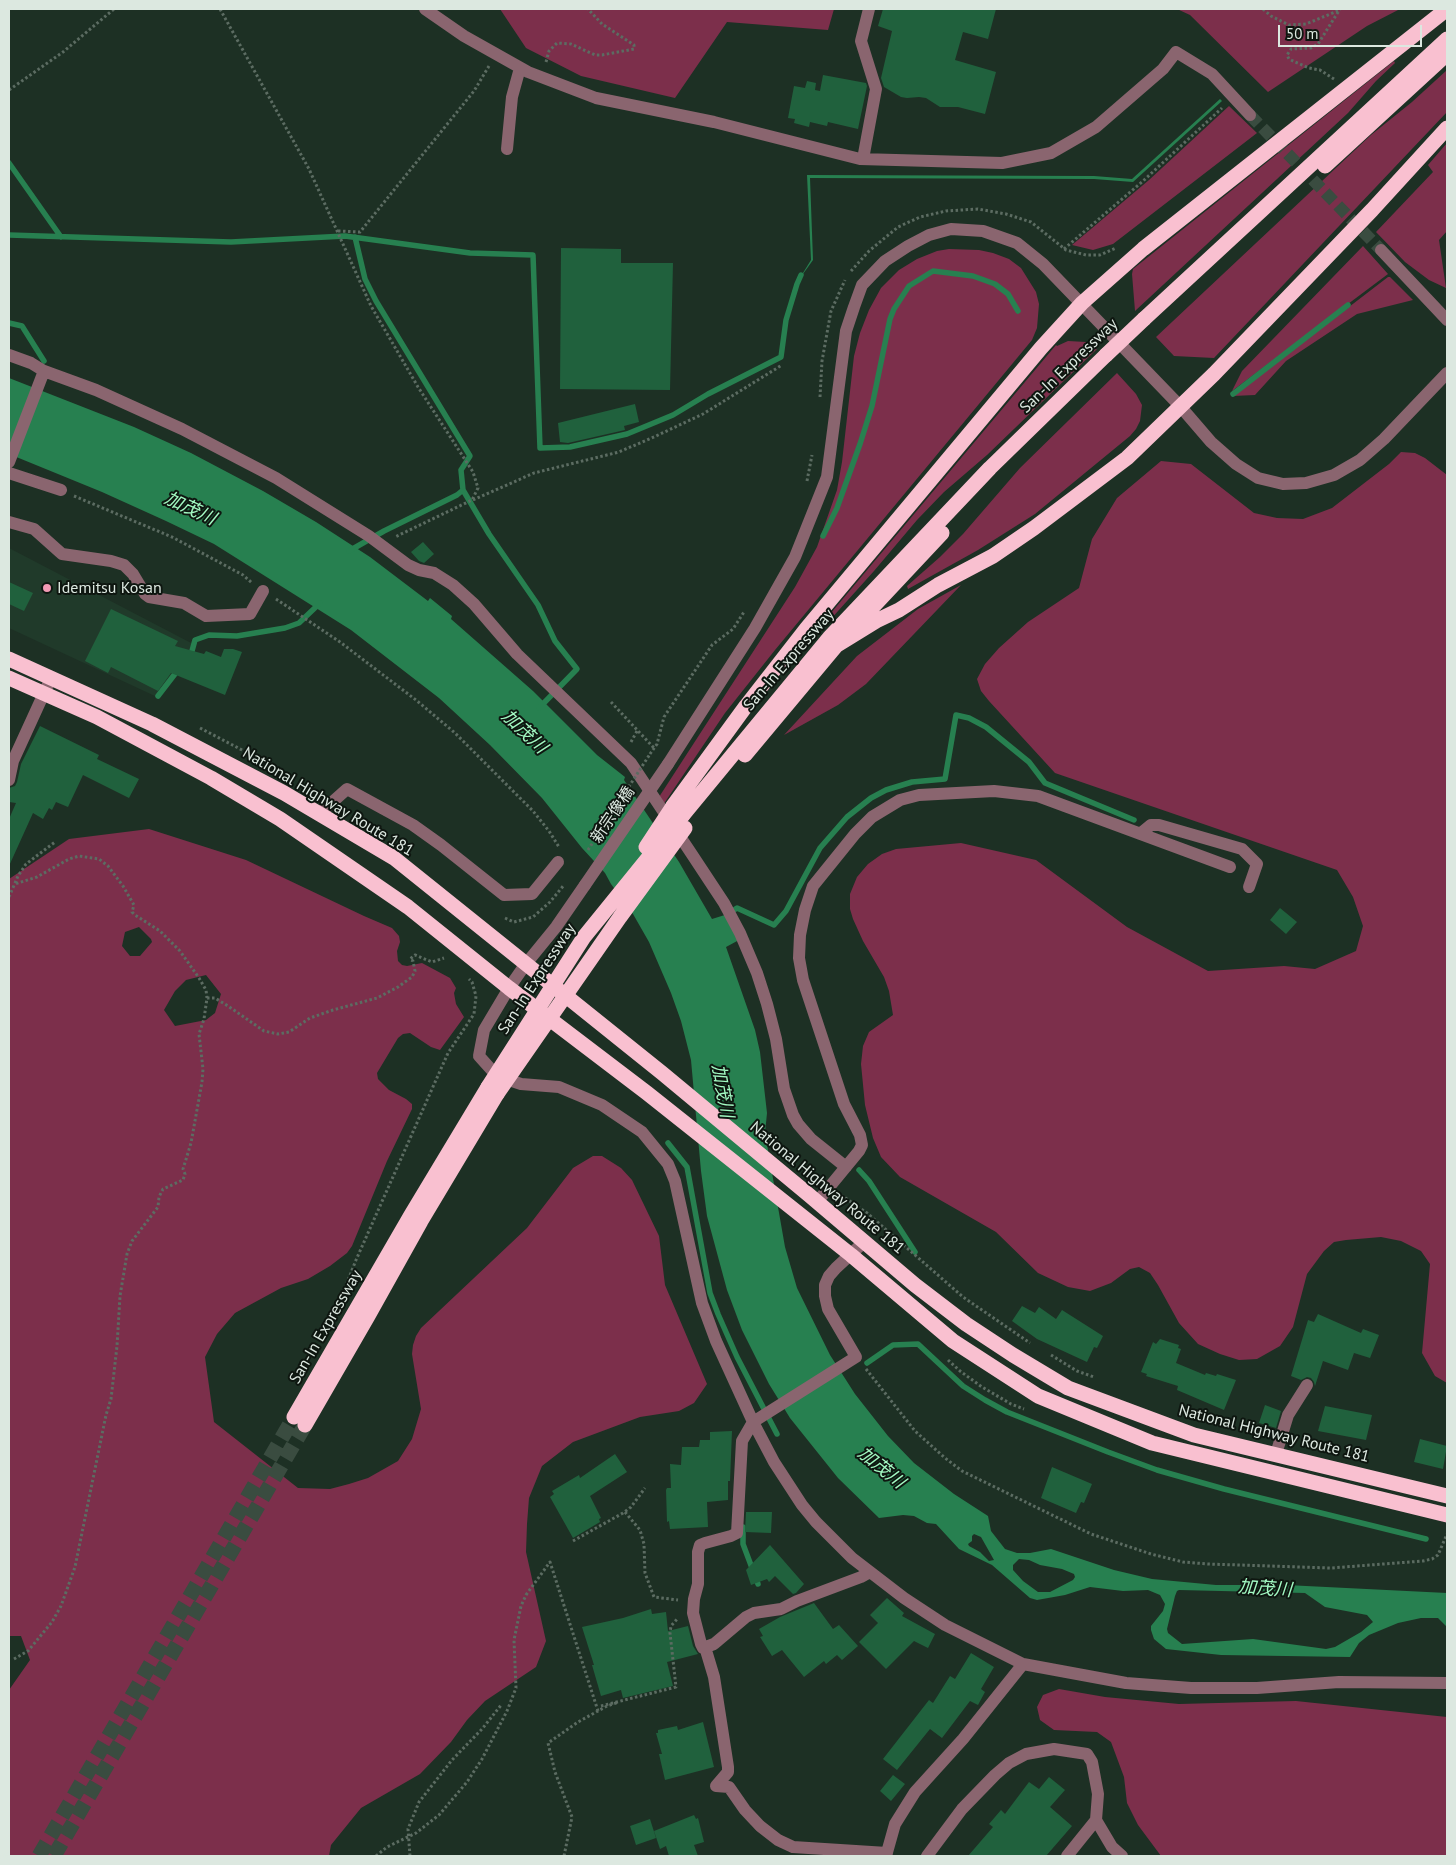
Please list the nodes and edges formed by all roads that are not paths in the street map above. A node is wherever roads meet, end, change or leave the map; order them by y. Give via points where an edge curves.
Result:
1 (425, 9) edge
2 (869, 9) edge
3 (1447, 9) edge
4 (1447, 39) edge
5 (1447, 54) edge
6 (520, 68) junction
7 (1250, 115) tunnel mouth
8 (1447, 128) edge
9 (507, 149) dead end
10 (862, 159) junction
11 (1381, 250) tunnel mouth
12 (1082, 303) junction
13 (1447, 320) edge
14 (1147, 322) junction
15 (9, 355) edge
16 (1109, 358) junction
17 (1447, 373) edge
18 (42, 376) junction
19 (1180, 406) junction
20 (10, 459) edge
21 (9, 473) edge
22 (61, 490) road end
23 (9, 522) edge
24 (263, 591) road end
25 (837, 645) junction
26 (9, 658) edge
27 (9, 678) edge
28 (51, 678) junction
29 (44, 694) junction
30 (9, 780) edge
31 (319, 814) junction
32 (682, 814) junction
33 (1140, 834) junction
34 (558, 862) road end
35 (1230, 867) dead end
36 (1249, 887) dead end
37 (525, 965) junction
38 (510, 988) junction
39 (492, 1091) junction
40 (846, 1167) junction
41 (813, 1198) junction
42 (864, 1242) junction
43 (851, 1255) junction
44 (1307, 1385) dead end
45 (758, 1419) junction
46 (299, 1421) tunnel mouth
47 (1276, 1454) junction
48 (1447, 1496) edge
49 (1447, 1515) edge
50 (870, 1572) junction
51 (704, 1647) junction
52 (1023, 1664) junction
53 (1447, 1683) edge
54 (1096, 1820) junction
55 (887, 1855) edge
56 (927, 1856) edge
57 (1066, 1856) edge
58 (1122, 1856) edge

1 - 6 street
2 - 10 street via 861,41 876,89
3 - 12 highway via 1143,249
4 - 14 highway, San-In Expressway
5 - 14 highway, San-In Expressway
6 - 9 street via 512,97
6 - 10 street via 596,98 714,122
7 - 10 street via 1212,74 1176,52 1163,69 1096,127 1052,153 1002,163
8 - 19 highway via 1372,210
11 - 13 street
12 - 19 street, 新宗像橋
12 - 32 highway via 1041,348 746,706
12 - 37 street, 新宗像橋, bridge via 1017,243 983,230 951,229 929,235 885,260 862,285 846,331 827,477 799,548 755,628 668,764 556,927
14 - 16 highway, San-In Expressway, bridge
15 - 18 street via 31,363
16 - 25 highway, San-In Expressway
16 - 32 highway, San-In Expressway via 990,468 829,638
17 - 19 street, 新宗像橋 via 1360,460 1334,475 1306,483 1283,484 1258,478 1211,442
18 - 20 street
18 - 40 street via 96,390 182,429 276,478 369,536 408,565 434,573 453,585 474,604 518,654 631,763 724,903 740,933 767,1004 784,1089 793,1115 811,1139
19 - 25 highway via 1127,458 1034,528 993,556
21 - 22 street
23 - 24 street via 34,529 62,554 124,565 149,597 184,603 206,616 250,614
25 - 32 highway, San-In Expressway
26 - 28 highway, National Highway Route 181
27 - 29 highway
28 - 29 street
28 - 31 highway, National Highway Route 181 via 152,724
29 - 30 street via 13,762
29 - 38 highway via 106,722 280,819 408,907
31 - 34 street via 347,789 413,826 504,895 532,894
31 - 37 highway, National Highway Route 181 via 394,858
32 - 39 highway, San-In Expressway, bridge via 620,917
32 - 39 highway, San-In Expressway, bridge via 584,937
33 - 35 street
33 - 36 street via 1151,825 1159,825 1242,849 1257,864
33 - 40 street via 1038,796 994,790 919,795 900,800 872,817 855,834 813,886 800,935 799,958 803,980 844,1104 860,1134 862,1145
37 - 38 street, 新宗像橋
37 - 41 highway, National Highway Route 181
38 - 43 highway
38 - 45 street, 新宗像橋 via 484,1030 479,1056 497,1076 521,1084 559,1087 602,1105 642,1132 668,1164 675,1181 702,1302 716,1341
39 - 46 highway, San-In Expressway via 411,1215
40 - 41 street
41 - 42 highway, National Highway Route 181
42 - 43 street
42 - 47 highway, National Highway Route 181 via 966,1324 1068,1388 1194,1435
43 - 45 street via 829,1276 825,1296 828,1308 856,1357
43 - 49 highway via 953,1341 1038,1396 1152,1443
44 - 47 street via 1288,1415
45 - 50 street via 774,1462 802,1505 852,1558
45 - 51 street via 742,1441 737,1532 699,1548 693,1613
47 - 48 highway, National Highway Route 181
50 - 51 street via 781,1609 754,1613 714,1644
50 - 52 street via 945,1625
51 - 55 street via 714,1677 728,1767 728,1772 716,1786 729,1787 760,1826 793,1847
52 - 53 street via 1126,1682 1192,1688 1257,1688 1339,1682
52 - 55 street via 963,1739 915,1792 895,1824
54 - 56 street via 1098,1794 1092,1762 1087,1754 1054,1749 1026,1754 995,1775 962,1809
54 - 57 street
54 - 58 street via 1112,1847

